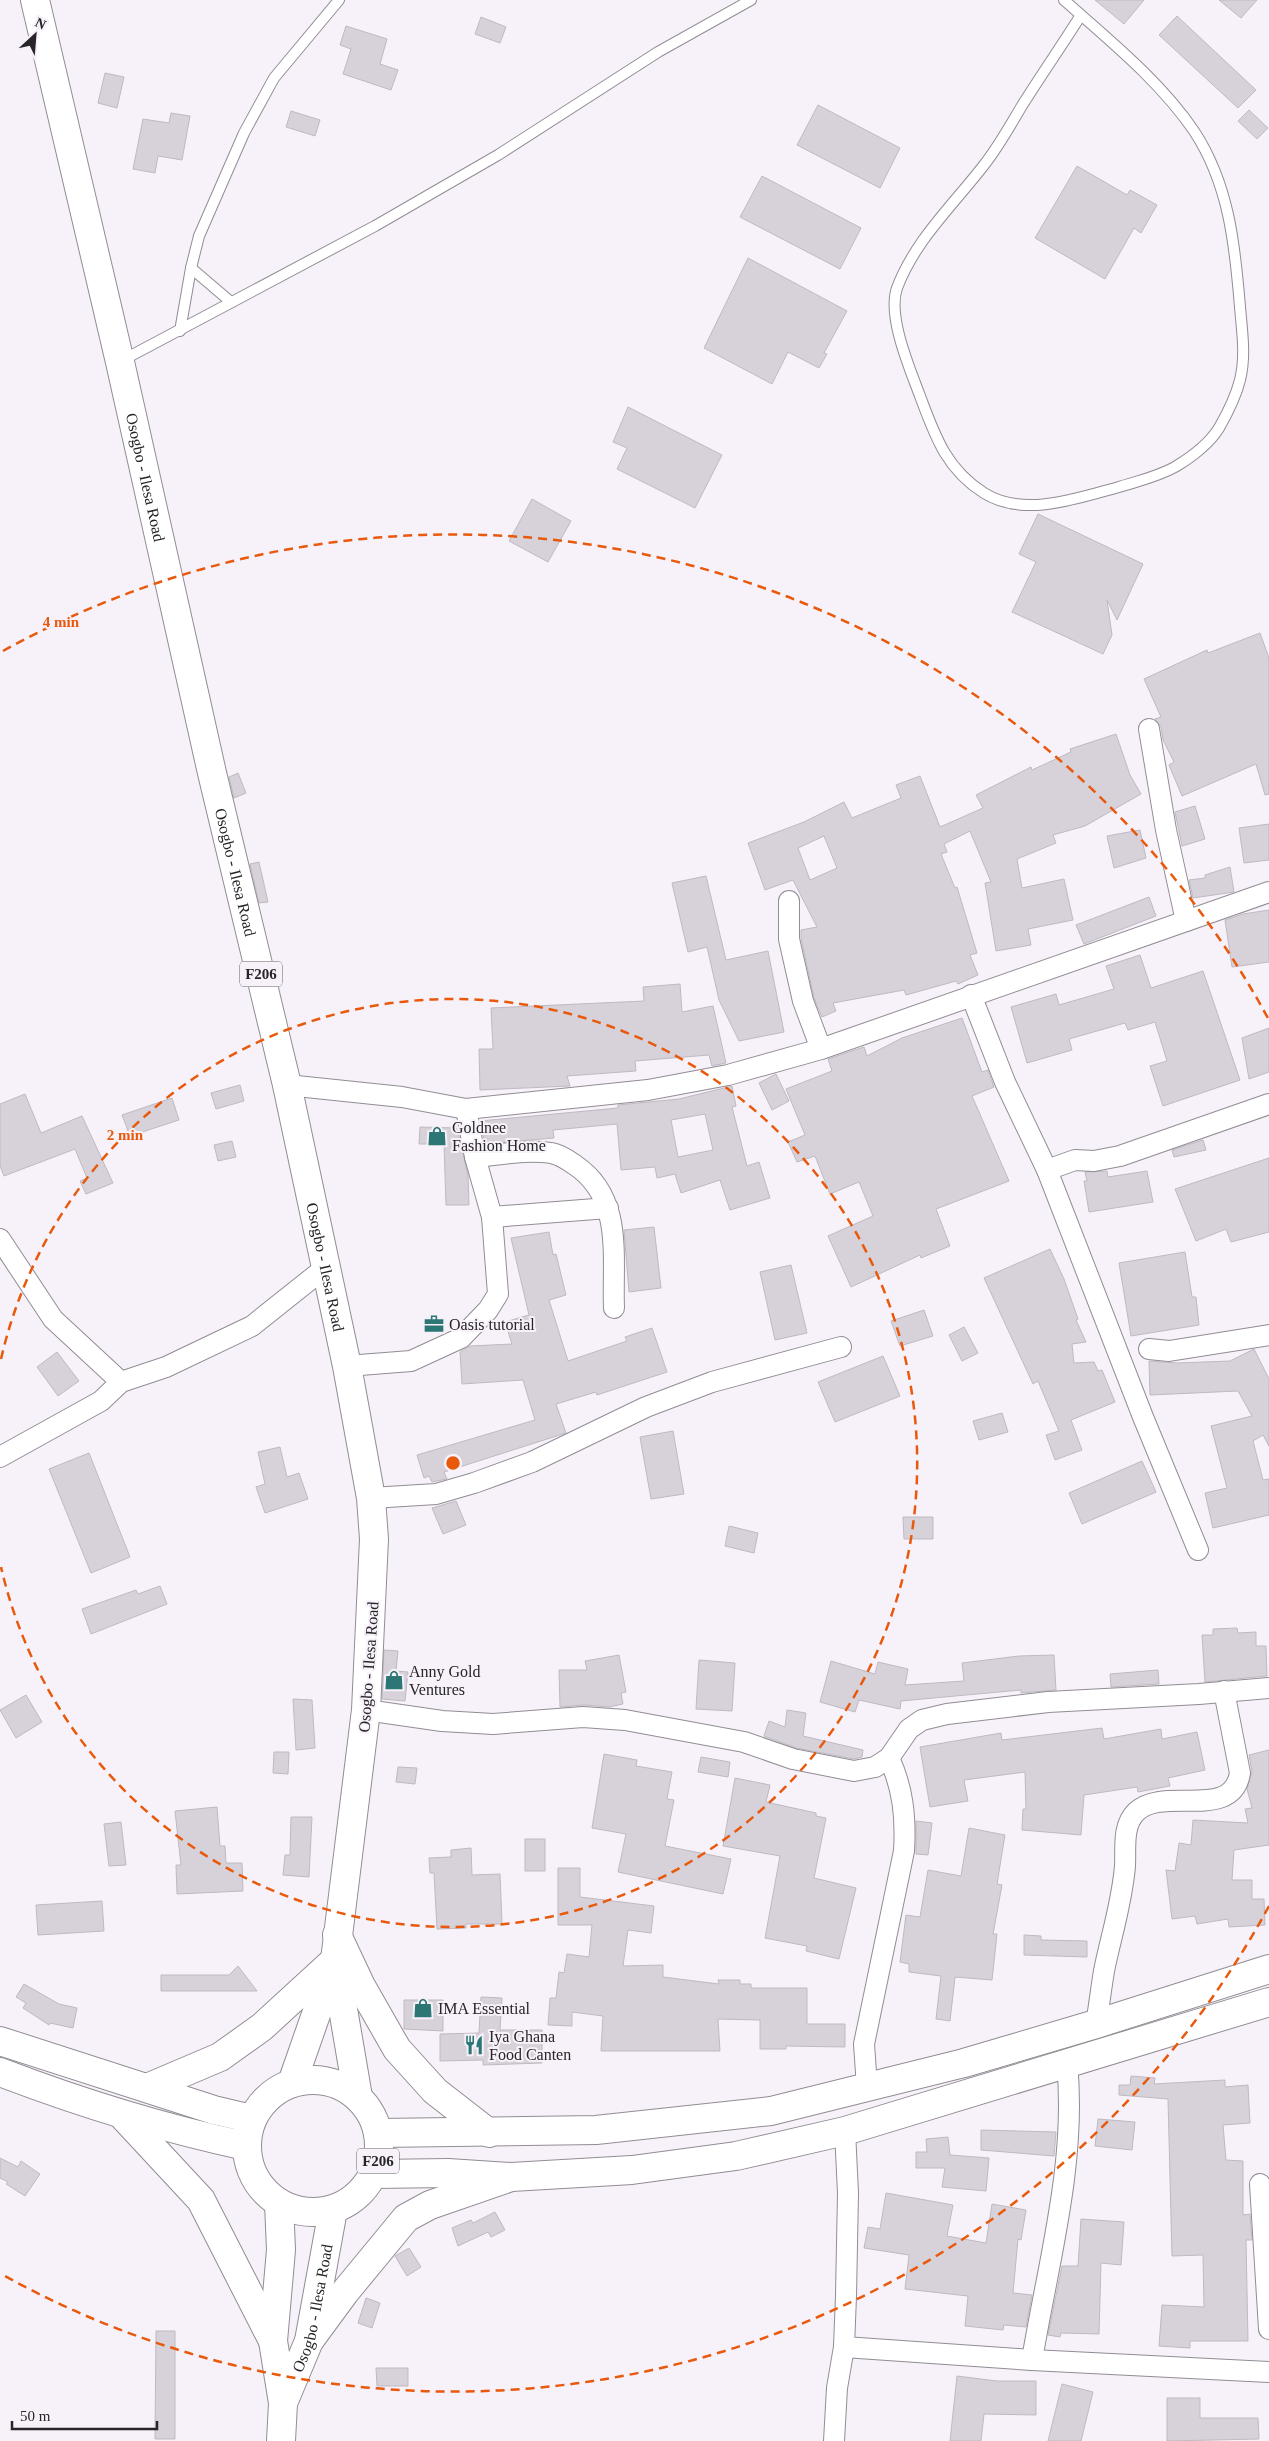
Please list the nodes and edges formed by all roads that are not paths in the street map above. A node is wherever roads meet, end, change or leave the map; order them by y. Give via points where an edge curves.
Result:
1 (35, 0) edge
2 (339, 0) edge
3 (751, 0) edge
4 (1064, 0) edge
5 (1081, 15) junction
6 (191, 268) junction
7 (231, 302) junction
8 (180, 331) junction
9 (120, 362) junction
10 (1150, 729) dead end
11 (1269, 892) edge
12 (789, 901) dead end
13 (1186, 922) junction
14 (971, 995) junction
15 (820, 1049) junction
16 (287, 1085) junction
17 (1269, 1104) edge
18 (466, 1109) junction
19 (475, 1157) junction
20 (1047, 1170) junction
21 (608, 1208) junction
22 (492, 1217) junction
23 (0, 1239) edge
24 (326, 1267) junction
25 (614, 1308) dead end
26 (1269, 1335) edge
27 (841, 1348) dead end
28 (1148, 1348) dead end
29 (347, 1366) junction
30 (121, 1382) junction
31 (0, 1457) edge
32 (371, 1498) junction
33 (1198, 1550) dead end
34 (1269, 1688) edge
35 (1224, 1691) junction
36 (366, 1710) junction
37 (889, 1758) junction
38 (336, 1947) junction
39 (1269, 1969) edge
40 (1269, 2002) edge
41 (1096, 2024) junction
42 (0, 2041) edge
43 (1067, 2063) junction
44 (0, 2072) edge
45 (292, 2083) junction
46 (867, 2087) junction
47 (147, 2088) junction
48 (358, 2097) junction
49 (122, 2114) junction
50 (252, 2119) junction
51 (845, 2131) junction
52 (378, 2133) junction
53 (489, 2133) junction
54 (246, 2146) junction
55 (374, 2174) junction
56 (511, 2176) junction
57 (1260, 2184) dead end
58 (279, 2204) junction
59 (333, 2210) junction
60 (1269, 2329) edge
61 (273, 2341) junction
62 (309, 2341) junction
63 (844, 2347) junction
64 (1032, 2360) junction
65 (1269, 2372) edge
66 (284, 2403) junction
67 (281, 2441) edge
68 (834, 2441) edge

1 - 9 main road, Osogbo - Ilesa Road / F206
2 - 6 lane via 274,78 217,190 199,236
3 - 7 lane via 658,52 498,155 375,226
4 - 5 lane
5 - 5 lane via 1155,84 1193,129 1215,168 1234,244 1242,332 1240,379 1217,431 1201,448 1176,466 1154,477 1085,496 1035,504 1010,503 986,494 946,457 910,369 894,308 896,290 942,214 986,163
6 - 7 lane
6 - 8 lane
7 - 8 lane
8 - 9 lane
9 - 16 main road, Osogbo - Ilesa Road / F206 via 212,774
10 - 13 street via 1166,830
11 - 13 street
12 - 15 street via 789,939 803,1001
13 - 14 street
14 - 15 street
14 - 20 street via 1005,1082
15 - 18 street via 728,1075 648,1090
16 - 18 street via 402,1097
16 - 24 main road, Osogbo - Ilesa Road / F206
17 - 20 street via 1120,1156 1094,1161 1075,1160
18 - 19 street
19 - 21 street via 553,1153 586,1172 597,1183
19 - 22 street
20 - 33 street via 1142,1417
21 - 22 street
21 - 25 street via 613,1238
22 - 29 street via 498,1294 480,1320 461,1338 412,1361
23 - 30 street via 53,1319
24 - 29 main road, Osogbo - Ilesa Road / F206
24 - 30 street via 252,1326 166,1367
26 - 28 street via 1169,1351
27 - 32 street via 712,1382 646,1407 532,1462 474,1483 436,1494
29 - 32 main road, Osogbo - Ilesa Road / F206
30 - 31 street via 101,1401
32 - 36 main road, Osogbo - Ilesa Road / F206 via 374,1539
34 - 35 street
35 - 37 street via 1048,1702 947,1714 922,1720 909,1729
35 - 41 street via 1240,1773 1239,1783 1234,1791 1218,1799 1180,1800 1143,1806 1128,1823 1119,1913 1104,1970
36 - 37 street via 442,1721 493,1724 583,1716 625,1720 744,1742 793,1759 854,1771 875,1767
36 - 38 main road, Osogbo - Ilesa Road / F206
37 - 46 street via 903,1794 904,1851 864,2044
38 - 45 main road, Osogbo - Ilesa Road / F206
38 - 47 main road via 262,2026 220,2057
38 - 48 main road, Osogbo - Ilesa Road / F206
38 - 53 main road via 397,2049 435,2091
39 - 41 main road
40 - 43 main road
41 - 46 main road via 964,2063
42 - 47 main road
43 - 51 main road
43 - 64 street via 1070,2110 1065,2170
44 - 49 main road
45 - 48 main road, F206 via 320,2080 333,2083
45 - 50 main road, F206 via 268,2096
46 - 53 main road via 771,2111 596,2130
47 - 50 main road
48 - 52 main road, F206 via 374,2120
49 - 54 main road via 197,2136
49 - 61 main road via 201,2200
50 - 54 main road, F206
51 - 56 main road via 736,2156 632,2170
51 - 63 street via 848,2193
52 - 53 main road
52 - 55 main road, F206 via 379,2154
54 - 58 main road, F206 via 247,2160 258,2185
55 - 56 main road
55 - 59 main road, F206 via 357,2196
56 - 62 main road via 430,2205 406,2218 344,2292
57 - 60 street
58 - 59 main road, F206 via 305,2212
58 - 61 main road, Osogbo - Ilesa Road via 281,2250
59 - 62 main road, Osogbo - Ilesa Road
61 - 66 main road, Osogbo - Ilesa Road
62 - 66 main road, Osogbo - Ilesa Road
63 - 64 street
63 - 68 street via 837,2388
64 - 65 street
66 - 67 main road, Osogbo - Ilesa Road

